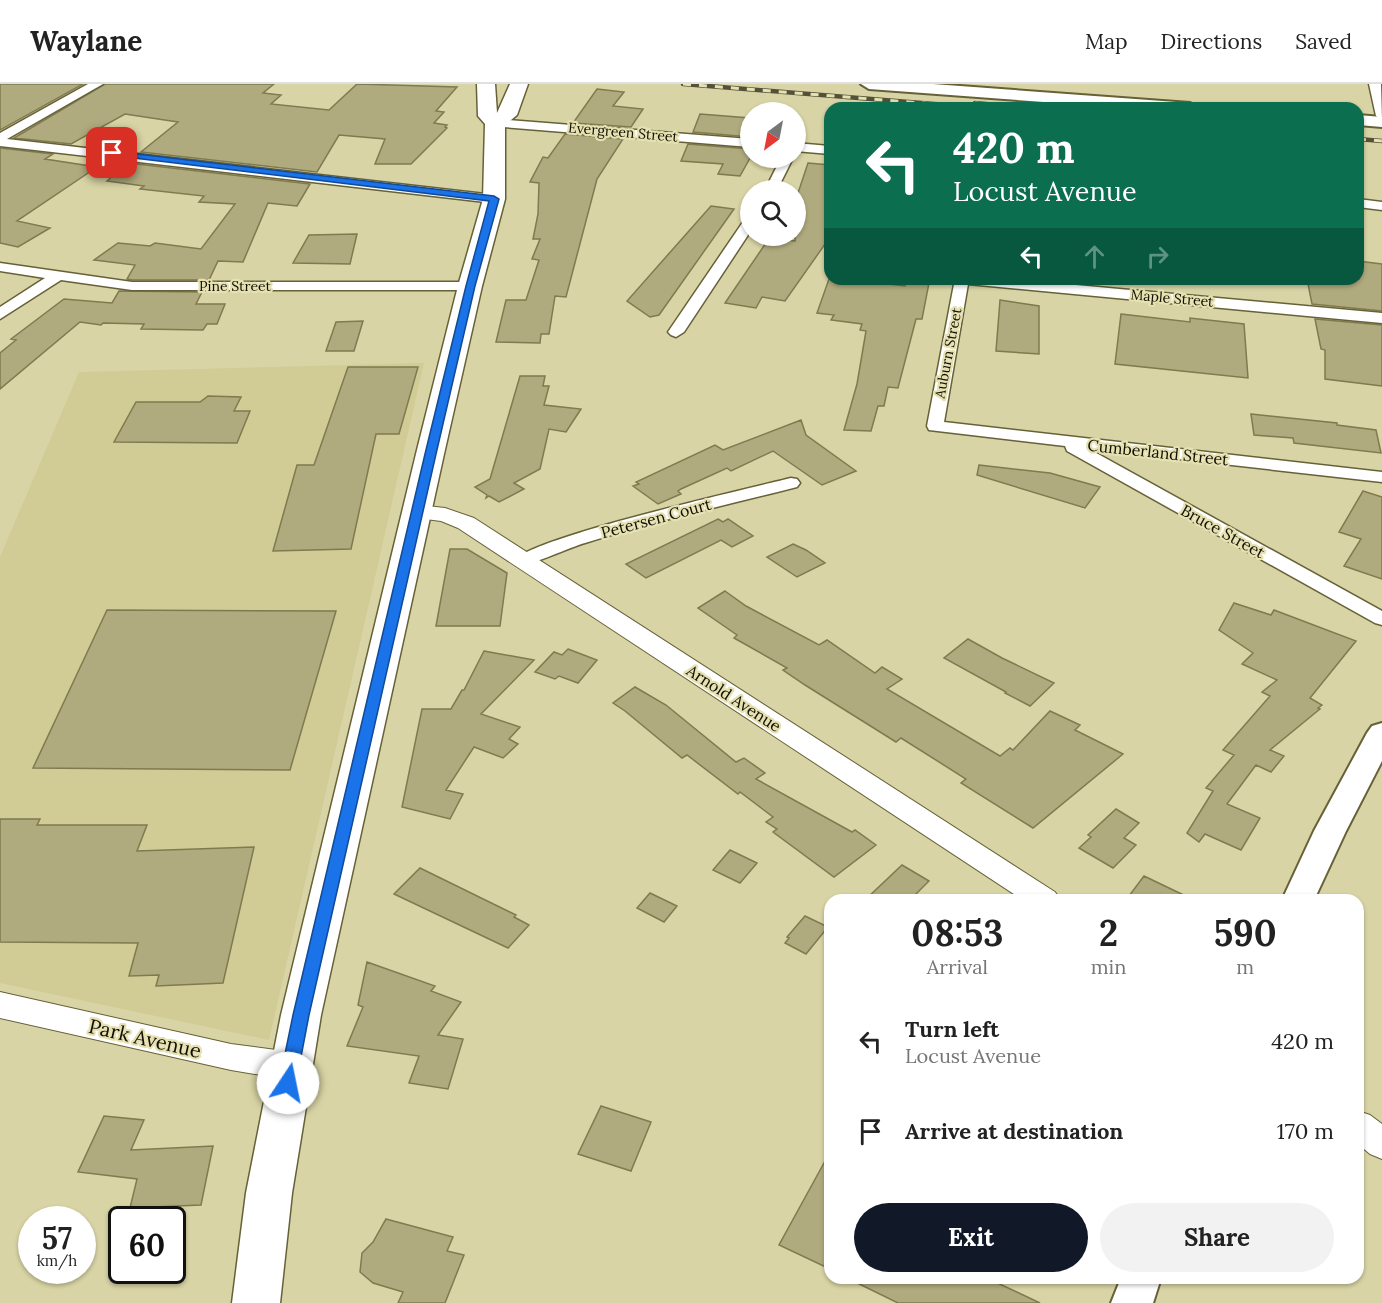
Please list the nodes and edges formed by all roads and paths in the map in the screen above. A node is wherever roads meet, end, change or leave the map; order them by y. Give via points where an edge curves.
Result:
1 (97, 84) edge
2 (486, 84) edge
3 (519, 84) edge
4 (869, 84) edge
5 (1375, 84) edge
6 (916, 86) edge
7 (1115, 102) edge
8 (1382, 116) edge
9 (1364, 120) edge
10 (1382, 122) edge
11 (495, 123) junction
12 (0, 140) edge
13 (740, 142) edge
14 (806, 148) edge
15 (824, 149) edge
16 (494, 199) junction
17 (1364, 204) edge
18 (1382, 206) edge
19 (740, 237) edge
20 (0, 267) edge
21 (58, 276) junction
22 (961, 285) edge
23 (1027, 285) edge
24 (470, 286) junction
25 (0, 314) edge
26 (1382, 318) edge
27 (676, 332) dead end
28 (935, 426) joint
29 (1064, 442) junction
30 (1382, 477) edge
31 (791, 483) dead end
32 (417, 512) junction
33 (523, 561) junction
34 (1382, 620) edge
35 (1382, 733) edge
36 (1037, 894) edge
37 (1301, 894) edge
38 (0, 1005) edge
39 (291, 1066) junction
40 (1364, 1130) edge
41 (1382, 1144) edge
42 (1139, 1284) edge
43 (256, 1303) edge
44 (1132, 1303) edge

1 - 12 street
2 - 11 main road via 488,116
3 - 11 main road via 507,115
4 - 6 main road
5 - 8 street
6 - 7 main road
9 - 10 main road
11 - 13 street, Evergreen Street
11 - 16 main road
12 - 16 street
14 - 15 street
16 - 24 main road
17 - 18 street
19 - 27 street
20 - 21 street, Pine Street
21 - 24 street, Pine Street via 132,286
21 - 25 street
22 - 28 street, Auburn Street
23 - 26 street, Maple Street
24 - 32 main road
28 - 29 street, Cumberland Street
29 - 30 street, Cumberland Street
29 - 34 street, Bruce Street
31 - 33 street, Petersen Court via 580,538
32 - 33 street, Arnold Avenue via 459,519
32 - 39 main road
33 - 36 street, Arnold Avenue
35 - 37 main road
38 - 39 street, Park Avenue via 231,1057
39 - 43 main road via 269,1193
40 - 41 street
42 - 44 main road

